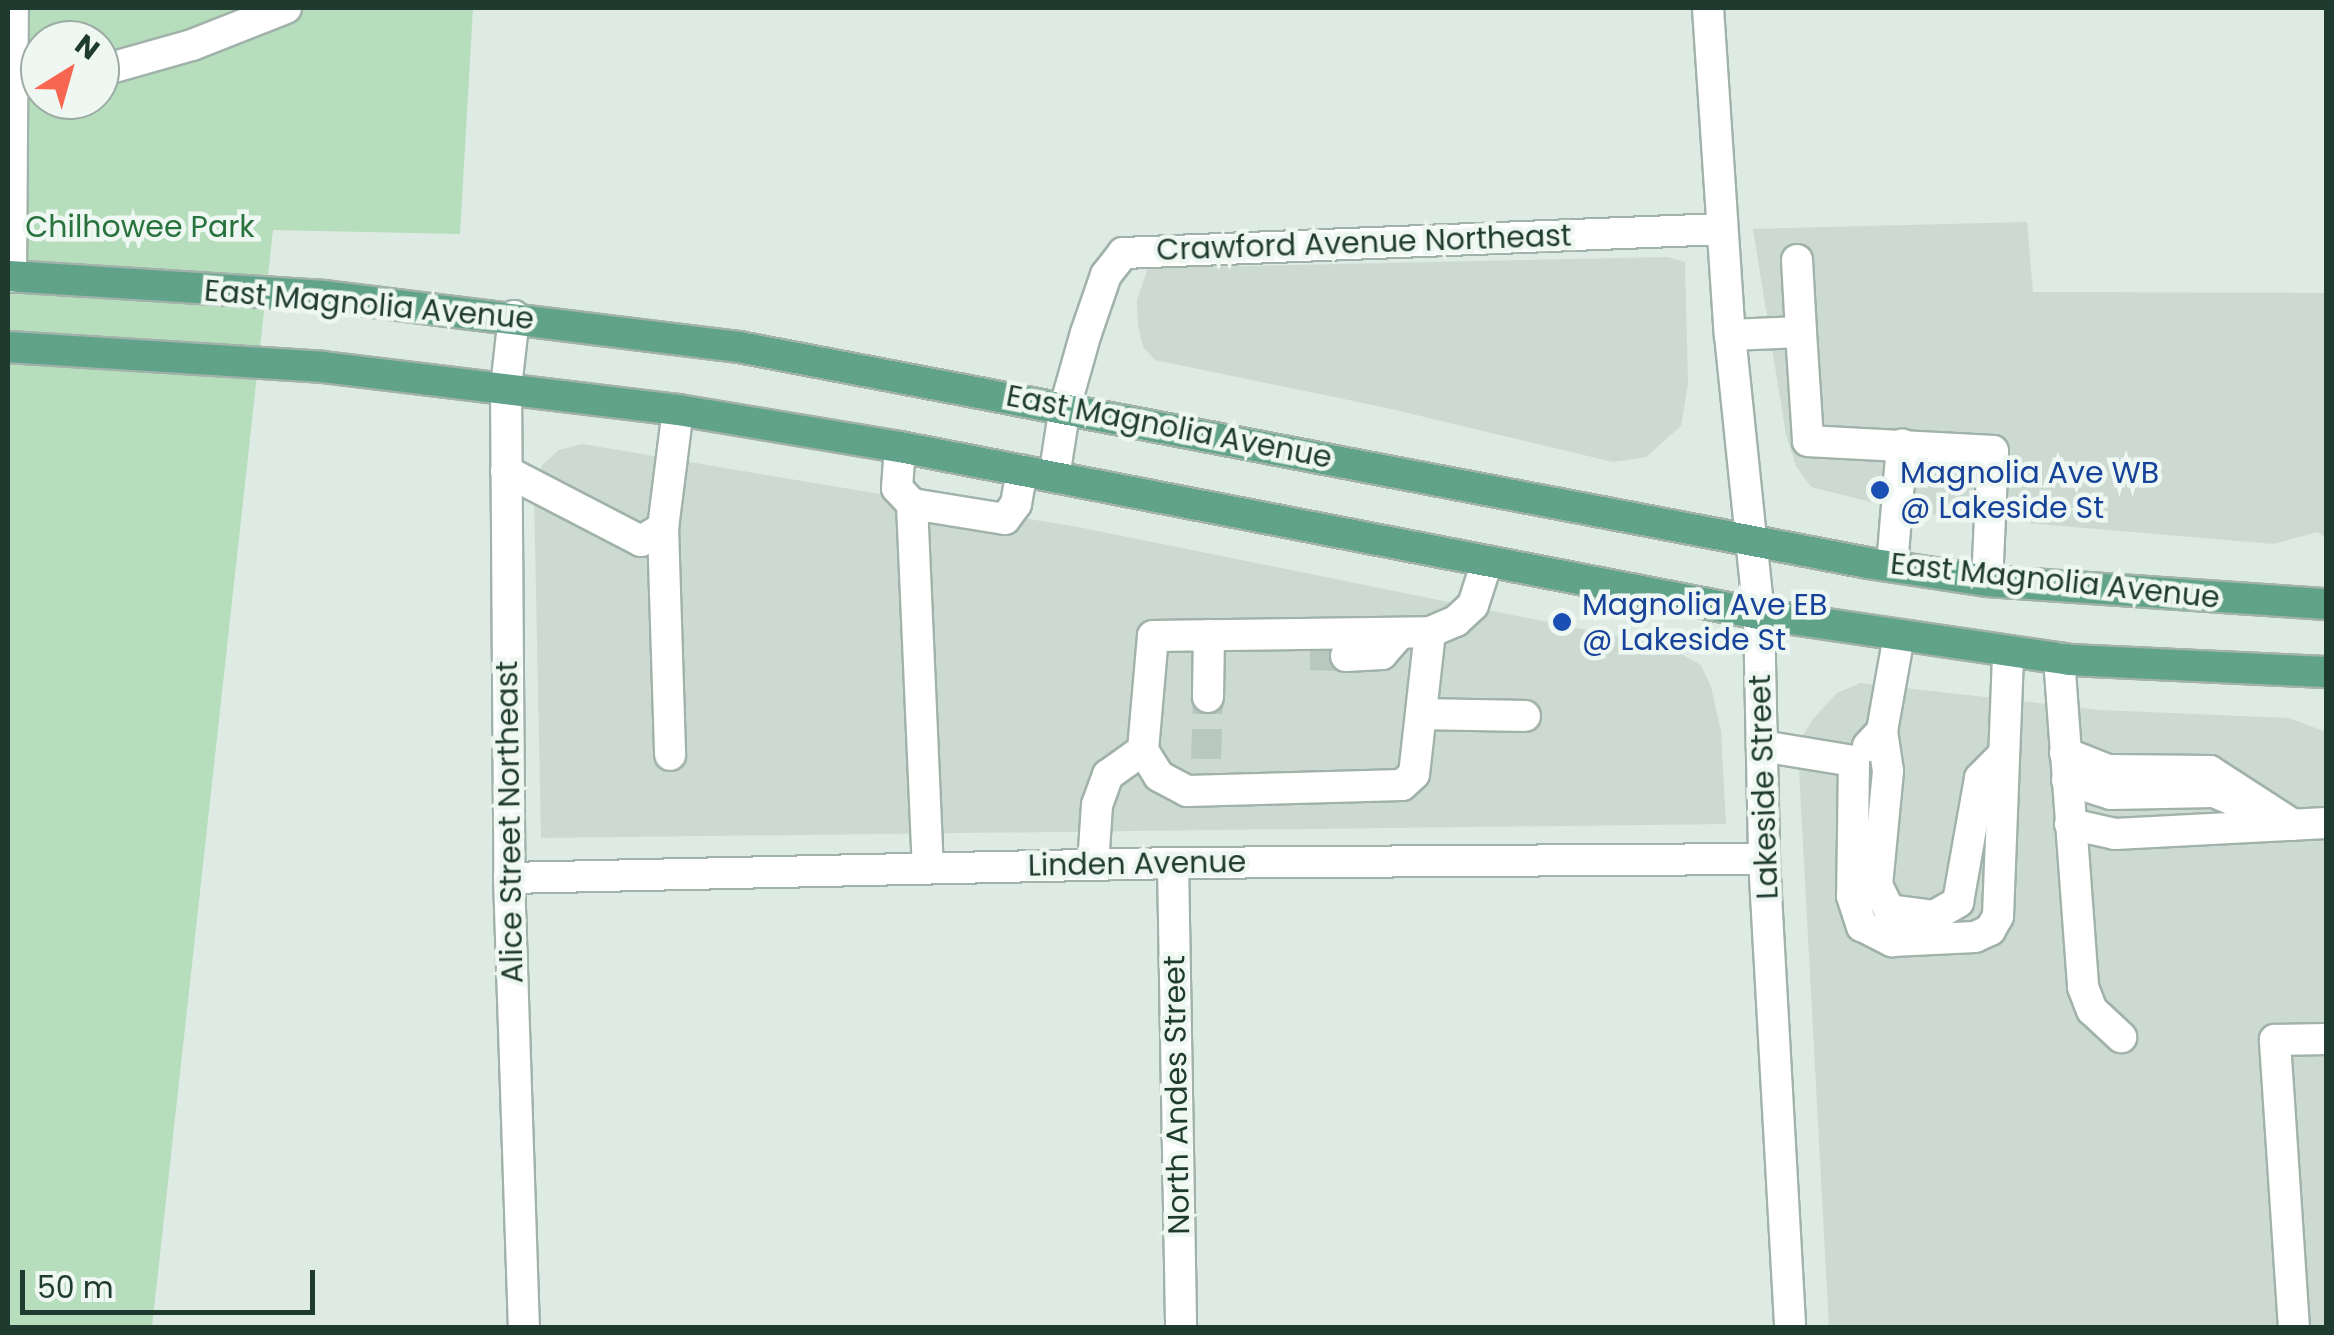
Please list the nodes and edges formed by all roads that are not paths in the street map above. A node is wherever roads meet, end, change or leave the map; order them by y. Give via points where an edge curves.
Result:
1 (13, 8) edge
2 (286, 8) edge
3 (1708, 8) edge
4 (120, 65) edge
5 (8, 83) edge
6 (1722, 229) junction
7 (1797, 260) dead end
8 (10, 277) edge
9 (514, 316) junction
10 (1801, 332) junction
11 (1730, 336) junction
12 (8, 347) edge
13 (506, 387) junction
14 (1065, 407) junction
15 (678, 410) junction
16 (1902, 444) junction
17 (900, 447) junction
18 (506, 470) junction
19 (1022, 471) junction
20 (1054, 477) junction
21 (912, 504) junction
22 (663, 528) junction
23 (1752, 540) junction
24 (1487, 562) junction
25 (1892, 566) junction
26 (1986, 581) junction
27 (2326, 604) edge
28 (1759, 614) junction
29 (1415, 632) junction
30 (1248, 634) junction
31 (1209, 635) junction
32 (1899, 636) junction
33 (2008, 652) junction
34 (1310, 655) tunnel mouth
35 (1346, 656) tunnel mouth
36 (2058, 658) junction
37 (2326, 672) edge
38 (1208, 697) tunnel mouth
39 (1421, 714) junction
40 (1525, 716) dead end
41 (1882, 731) junction
42 (1762, 746) junction
43 (1143, 750) junction
44 (2004, 754) junction
45 (670, 755) dead end
46 (1854, 762) junction
47 (2069, 801) junction
48 (2326, 823) edge
49 (2293, 825) junction
50 (1764, 859) junction
51 (1173, 862) junction
52 (1093, 864) junction
53 (928, 868) junction
54 (509, 878) junction
55 (2120, 1037) dead end
56 (2326, 1039) edge
57 (524, 1328) edge
58 (1182, 1328) edge
59 (1790, 1328) edge
60 (2294, 1328) edge

1 - 5 street
2 - 4 street
3 - 6 street, Lakeside Street
5 - 8 street
6 - 11 street, Lakeside Street
6 - 14 street, Crawford Avenue Northeast via 1123,252 1098,295
7 - 10 street
8 - 9 main road, East Magnolia Avenue via 324,296
9 - 13 street, Alice Street Northeast
9 - 14 main road, East Magnolia Avenue via 739,347
10 - 11 street
10 - 16 street via 1808,440
11 - 23 street, Lakeside Street
12 - 13 main road
13 - 15 main road
13 - 18 street, Alice Street Northeast
14 - 20 street, Crawford Avenue Northeast
14 - 23 main road, East Magnolia Avenue
15 - 17 main road
15 - 22 street
16 - 25 street
16 - 26 street via 1993,451
17 - 19 main road
17 - 21 street via 897,488
18 - 22 street via 641,542
18 - 54 street, Alice Street Northeast
19 - 20 main road
19 - 21 street via 1016,504 1004,519
20 - 24 main road
21 - 53 street
22 - 45 street
23 - 25 main road, East Magnolia Avenue
23 - 28 street, Lakeside Street
24 - 28 main road
24 - 29 street via 1474,606 1456,621
25 - 26 main road, East Magnolia Avenue
26 - 27 main road, East Magnolia Avenue
28 - 32 main road
28 - 42 street, Lakeside Street
29 - 30 street
29 - 35 street via 1382,654
29 - 39 street
30 - 31 street
30 - 34 street
31 - 38 street
31 - 43 street via 1153,636
32 - 33 main road
32 - 41 street
33 - 36 main road
33 - 44 street
36 - 37 main road
36 - 47 street
39 - 40 street
39 - 43 street via 1414,774 1402,785 1206,774 1187,790 1159,776
41 - 44 street via 1888,771 1878,885 1889,910 1934,916 1958,902 1980,778
41 - 46 street
42 - 46 street
42 - 50 street, Lakeside Street
43 - 52 street via 1108,775 1096,805
44 - 46 street via 1998,916 1975,937 1892,941 1874,935 1856,916
47 - 49 street via 2111,814 2216,810
47 - 49 street via 2108,770 2210,771
47 - 49 street via 2095,854 2207,847
47 - 55 street via 2082,987 2092,1010
48 - 49 street
50 - 51 street, Linden Avenue
50 - 59 street, Lakeside Street
51 - 52 street, Linden Avenue
51 - 58 street, North Andes Street
52 - 53 street, Linden Avenue
53 - 54 street, Linden Avenue
54 - 57 street, Alice Street Northeast
56 - 60 street via 2275,1040

